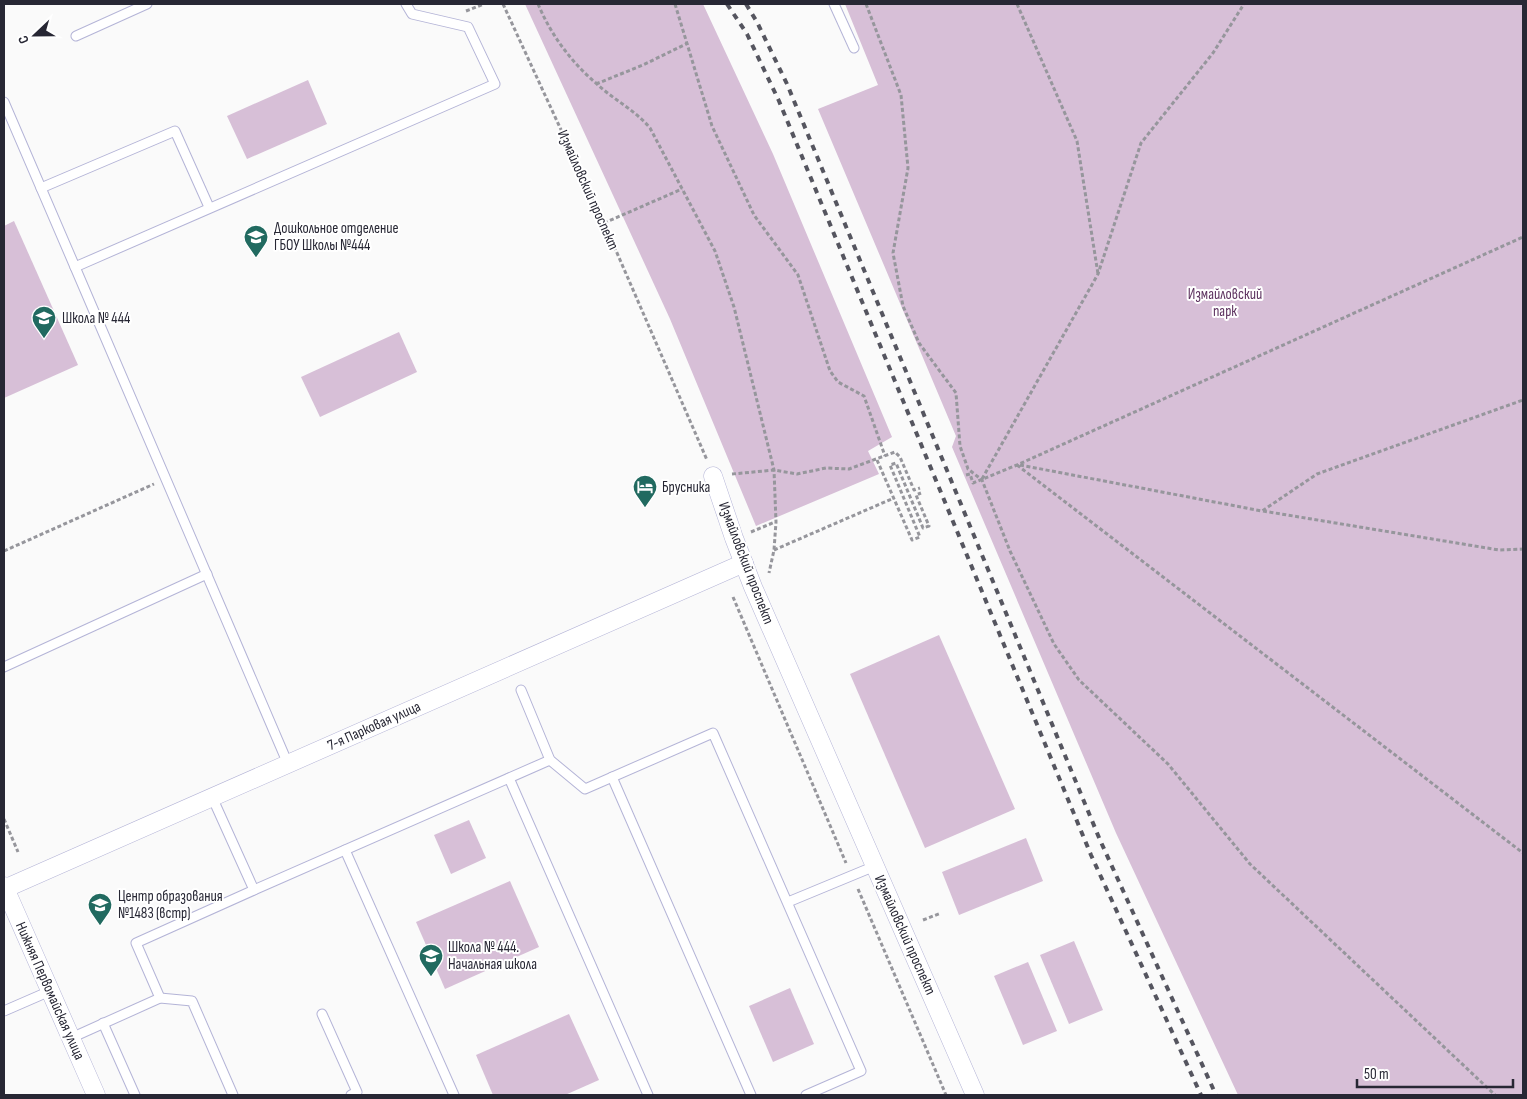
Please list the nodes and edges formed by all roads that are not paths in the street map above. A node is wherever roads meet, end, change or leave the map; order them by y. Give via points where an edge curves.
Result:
1 (147, 4) edge
2 (406, 4) edge
3 (834, 4) edge
4 (76, 36) dead end
5 (854, 48) dead end
6 (4, 102) edge
7 (41, 188) junction
8 (209, 207) junction
9 (75, 267) junction
10 (714, 476) road end
11 (744, 563) junction
12 (207, 574) junction
13 (4, 667) edge
14 (521, 690) dead end
15 (550, 760) junction
16 (288, 764) junction
17 (612, 777) junction
18 (508, 778) junction
19 (212, 797) junction
20 (345, 850) junction
21 (875, 866) junction
22 (4, 888) edge
23 (254, 890) junction
24 (788, 902) junction
25 (50, 991) junction
26 (160, 998) junction
27 (4, 1011) edge
28 (322, 1014) dead end
29 (103, 1023) junction
30 (71, 1038) junction
31 (96, 1095) edge
32 (135, 1095) edge
33 (233, 1095) edge
34 (350, 1095) edge
35 (454, 1095) edge
36 (648, 1095) edge
37 (751, 1095) edge
38 (806, 1095) edge
39 (975, 1095) edge

1 - 4 lane
2 - 8 lane via 412,14 468,27 495,84
3 - 5 lane
6 - 7 lane
7 - 8 lane via 174,131
7 - 9 lane
8 - 9 lane
9 - 12 lane
10 - 11 street, Измайловский проспект
11 - 16 street, 7-я Парковая улица
11 - 21 street, Измайловский проспект
12 - 13 lane
12 - 16 lane
14 - 15 lane
15 - 17 lane via 585,788
15 - 18 lane
16 - 19 street, 7-я Парковая улица
17 - 24 lane via 713,734
17 - 37 lane
18 - 20 lane
18 - 36 lane
19 - 22 street, 7-я Парковая улица
19 - 23 lane
20 - 23 lane
20 - 35 lane
21 - 24 lane
21 - 39 street, Измайловский проспект
22 - 25 street, Нижняя Первомайская улица
23 - 26 lane via 136,943
24 - 38 lane via 861,1071
25 - 27 lane
25 - 30 street, Нижняя Первомайская улица
26 - 29 lane
26 - 33 lane via 192,1000
28 - 34 lane via 357,1092
29 - 30 lane
29 - 32 lane
30 - 31 street, Нижняя Первомайская улица

